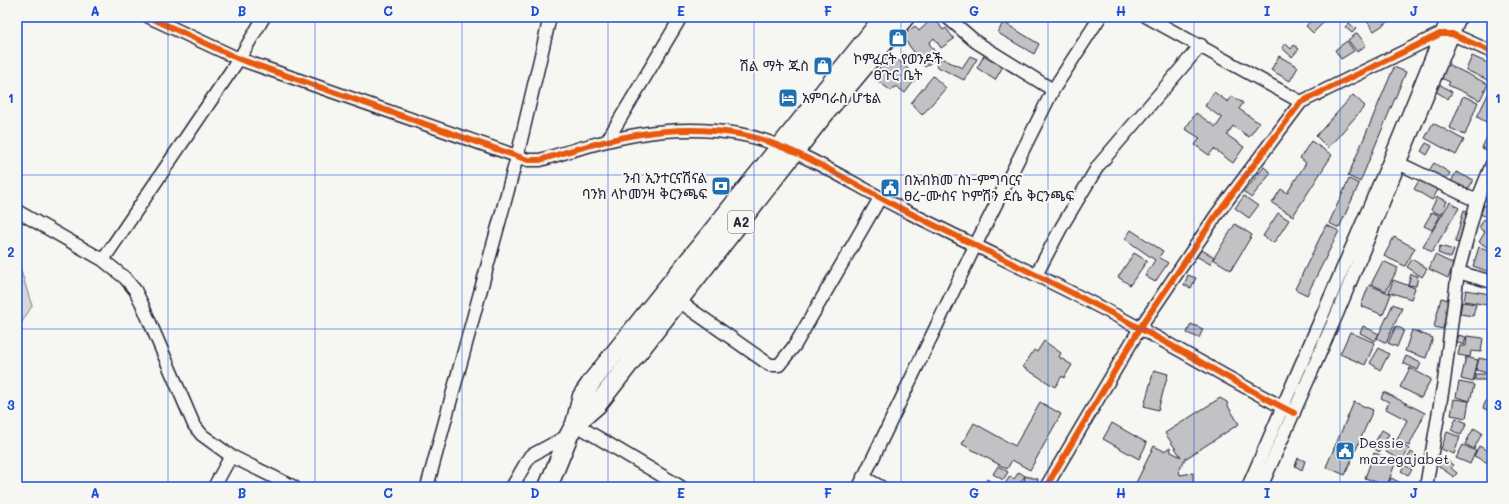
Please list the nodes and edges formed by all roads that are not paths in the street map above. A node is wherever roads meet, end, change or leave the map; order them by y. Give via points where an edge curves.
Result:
1 (149, 17) edge
2 (264, 17) edge
3 (550, 17) edge
4 (681, 17) edge
5 (884, 17) edge
6 (905, 17) edge
7 (947, 17) edge
8 (1100, 17) edge
9 (1148, 17) edge
10 (1448, 17) edge
11 (1460, 17) edge
12 (1440, 34) junction
13 (1452, 34) junction
14 (876, 40) junction
15 (1201, 45) junction
16 (1492, 52) edge
17 (239, 59) junction
18 (1053, 90) junction
19 (1301, 102) junction
20 (608, 139) junction
21 (788, 149) junction
22 (517, 157) junction
23 (1394, 161) junction
24 (1492, 164) edge
25 (880, 198) junction
26 (1477, 201) junction
27 (17, 211) edge
28 (975, 246) junction
29 (103, 260) junction
30 (1458, 272) junction
31 (1036, 275) junction
32 (1492, 282) edge
33 (671, 296) junction
34 (1140, 328) junction
35 (1282, 408) junction
36 (1294, 413) junction
37 (572, 429) junction
38 (231, 456) junction
39 (861, 482) edge
40 (1430, 486) edge
41 (214, 487) edge
42 (294, 487) edge
43 (427, 487) edge
44 (512, 487) edge
45 (548, 487) edge
46 (681, 487) edge
47 (881, 487) edge
48 (1046, 487) edge
49 (1248, 487) edge
50 (1261, 487) edge

1 - 17 street
2 - 17 street
3 - 22 street
4 - 20 street
5 - 14 highway, A2
6 - 14 highway, A2
7 - 18 street via 976,42
8 - 18 street
9 - 15 street
10 - 12 street
11 - 13 street
12 - 13 street
12 - 19 street
12 - 23 street
13 - 16 street
13 - 23 street
14 - 21 highway, A2
15 - 19 street
15 - 31 street via 1098,166
17 - 22 street
17 - 29 street
18 - 28 street
19 - 34 street via 1217,214
20 - 21 street via 662,130 710,131 740,134
20 - 22 street via 540,160
21 - 25 street
21 - 33 highway, A2
22 - 43 street
23 - 26 street
23 - 35 street
23 - 36 street via 1337,314
24 - 26 street
25 - 28 street
25 - 33 street via 795,345 779,365 770,365
26 - 30 street
27 - 29 street
28 - 31 street
28 - 39 street
29 - 38 street via 135,290 194,425 213,444
30 - 32 street
30 - 40 street
31 - 34 street
33 - 37 highway, A2 via 582,396
34 - 35 street
34 - 48 street
35 - 36 street
35 - 49 street
36 - 50 street
37 - 44 street via 530,456
37 - 45 highway, A2
37 - 46 street
38 - 41 street
38 - 42 street
39 - 47 street

